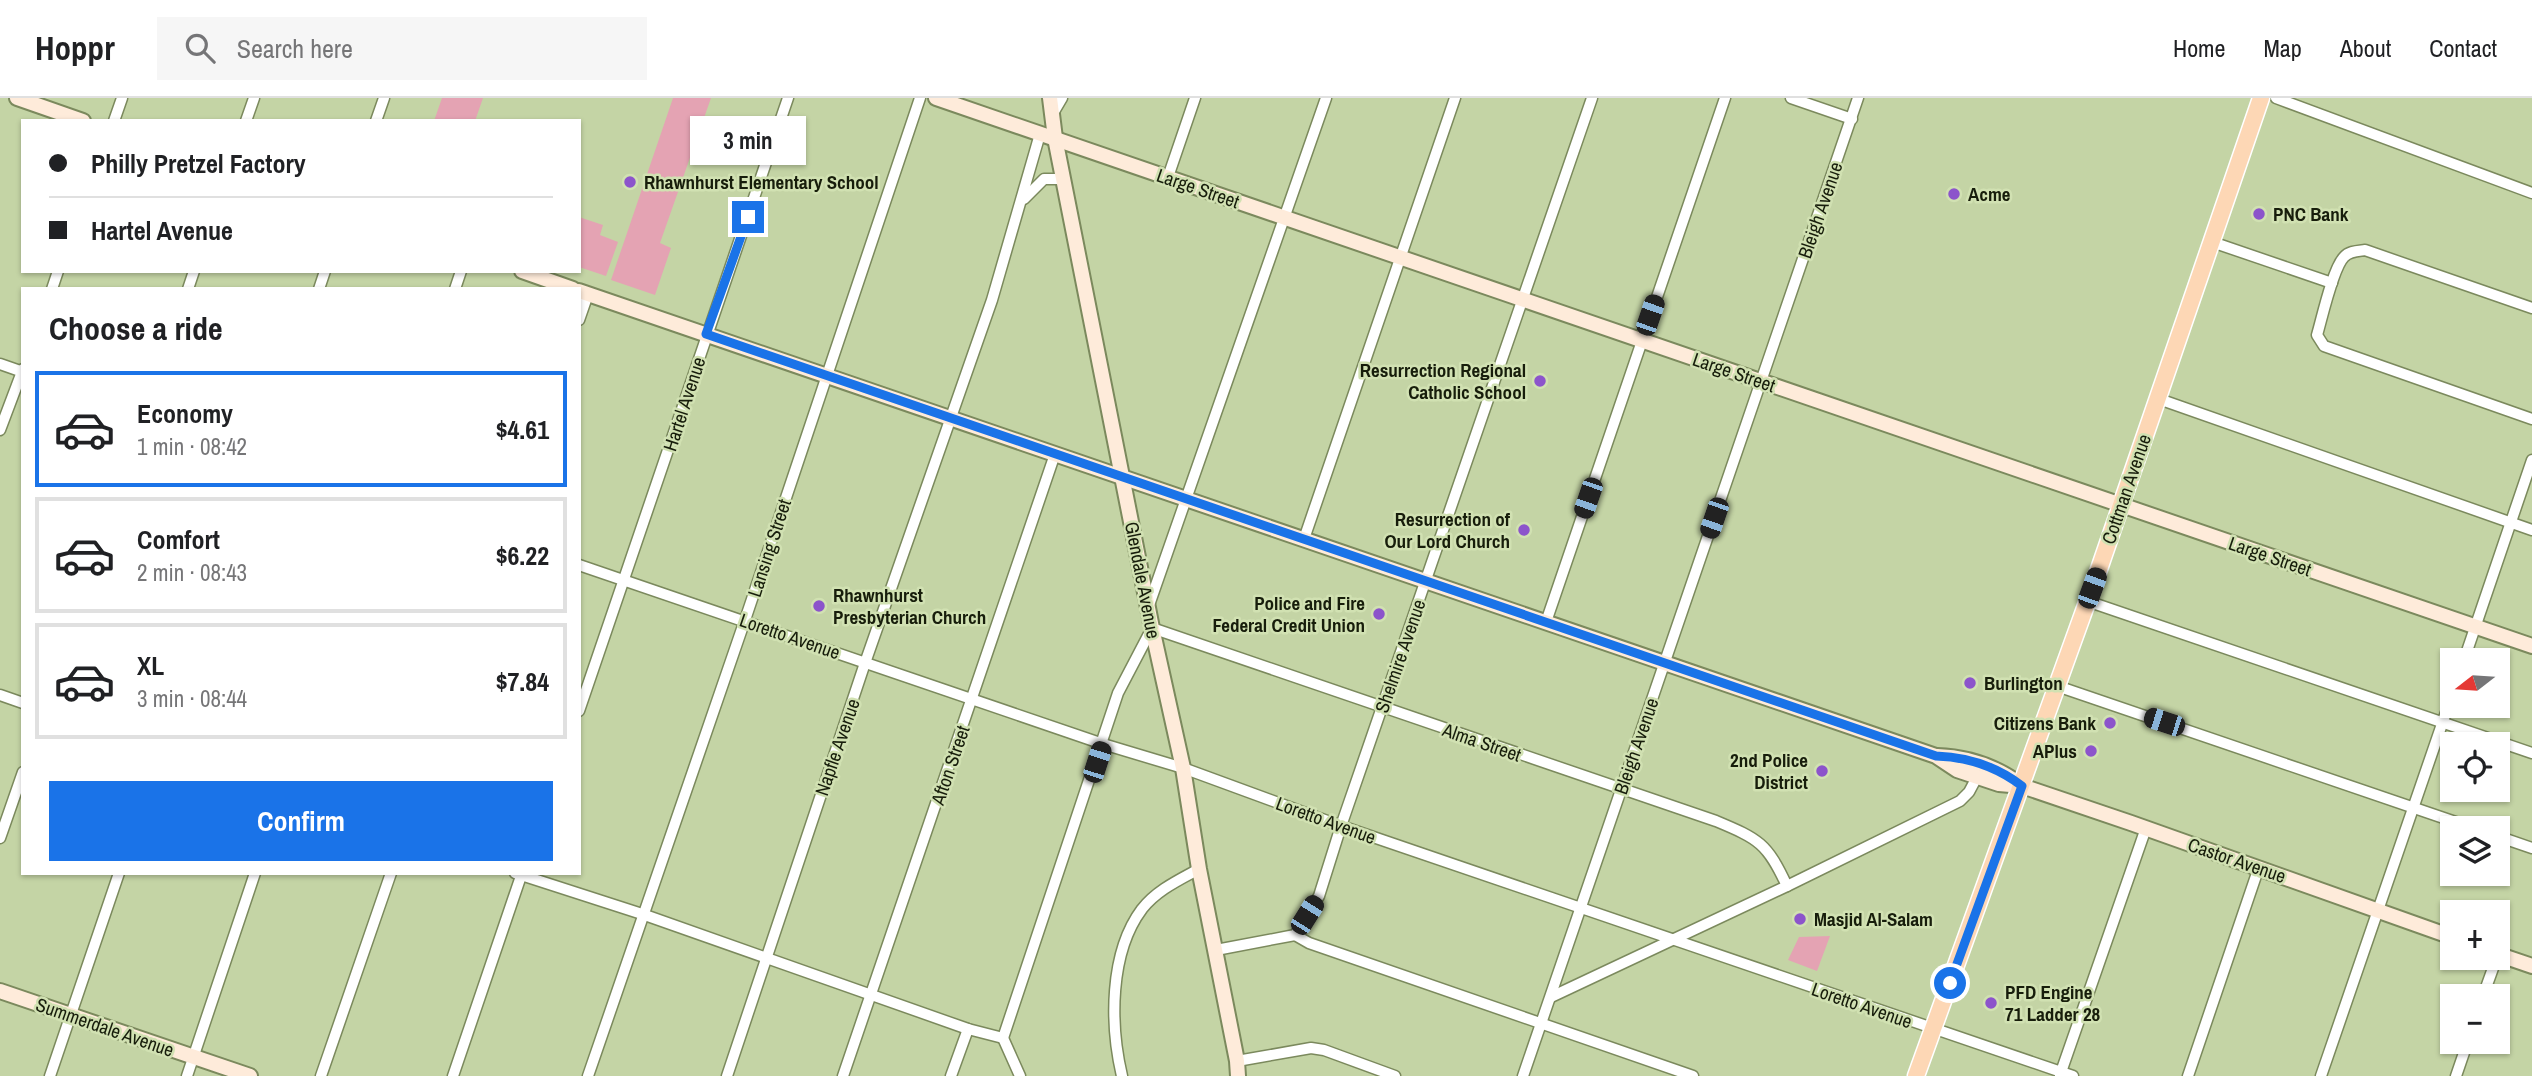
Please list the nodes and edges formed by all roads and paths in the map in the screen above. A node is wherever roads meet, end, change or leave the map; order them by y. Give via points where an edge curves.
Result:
1 (17, 98) edge
2 (122, 98) edge
3 (254, 98) edge
4 (384, 98) edge
5 (788, 98) edge
6 (919, 98) edge
7 (936, 98) edge
8 (1050, 98) edge
9 (1062, 98) edge
10 (1195, 98) edge
11 (1326, 98) edge
12 (1455, 98) edge
13 (1592, 98) edge
14 (1725, 98) edge
15 (1791, 98) edge
16 (1858, 98) edge
17 (2261, 98) edge
18 (2276, 98) edge
19 (1052, 116) junction
20 (77, 119) edge
21 (115, 119) edge
22 (247, 119) edge
23 (377, 119) edge
24 (1852, 119) junction
25 (1040, 134) junction
26 (1055, 138) junction
27 (1168, 177) junction
28 (1063, 179) junction
29 (2532, 193) edge
30 (1021, 202) junction
31 (1284, 219) junction
32 (2212, 242) junction
33 (1402, 256) junction
34 (528, 273) edge
35 (2332, 284) junction
36 (568, 287) edge
37 (581, 291) edge
38 (1524, 300) junction
39 (2532, 308) edge
40 (706, 334) junction
41 (1642, 340) junction
42 (0, 364) edge
43 (21, 371) edge
44 (21, 374) edge
45 (827, 375) junction
46 (1761, 381) junction
47 (2156, 398) junction
48 (951, 418) junction
49 (2532, 419) edge
50 (0, 430) edge
51 (1055, 454) junction
52 (2532, 460) edge
53 (1123, 477) junction
54 (1185, 498) junction
55 (2120, 505) junction
56 (2510, 522) junction
57 (2532, 530) edge
58 (1304, 539) junction
59 (581, 566) edge
60 (625, 580) junction
61 (1426, 581) junction
62 (2087, 601) junction
63 (1149, 606) junction
64 (745, 620) junction
65 (1546, 622) junction
66 (2475, 626) junction
67 (1152, 628) junction
68 (2532, 646) edge
69 (2467, 648) edge
70 (865, 663) junction
71 (1664, 663) junction
72 (2057, 686) junction
73 (0, 695) edge
74 (972, 699) junction
75 (21, 702) edge
76 (581, 705) edge
77 (1382, 708) junction
78 (2444, 718) edge
79 (2442, 723) junction
80 (1102, 744) junction
81 (2532, 753) edge
82 (1936, 756) junction
83 (1183, 768) junction
84 (1977, 777) junction
85 (21, 778) edge
86 (2022, 786) junction
87 (1621, 789) junction
88 (2412, 807) junction
89 (2440, 817) edge
90 (1341, 826) junction
91 (2146, 828) junction
92 (0, 838) edge
93 (2510, 840) edge
94 (2532, 848) edge
95 (2259, 867) junction
96 (1199, 869) junction
97 (118, 875) edge
98 (254, 875) edge
99 (390, 875) edge
100 (520, 875) edge
101 (523, 875) edge
102 (1787, 886) junction
103 (1581, 908) junction
104 (2377, 911) junction
105 (642, 914) junction
106 (2440, 933) edge
107 (1295, 935) junction
108 (1672, 940) junction
109 (1216, 950) junction
110 (766, 959) junction
111 (2510, 959) edge
112 (2532, 966) edge
113 (0, 991) edge
114 (871, 994) junction
115 (1551, 997) junction
116 (70, 1015) junction
117 (1542, 1024) junction
118 (968, 1029) junction
119 (1933, 1029) junction
120 (1003, 1038) junction
121 (2464, 1054) edge
122 (193, 1057) junction
123 (1239, 1071) edge
124 (2060, 1074) edge
125 (50, 1076) edge
126 (187, 1076) edge
127 (250, 1076) edge
128 (321, 1076) edge
129 (453, 1076) edge
130 (588, 1076) edge
131 (727, 1076) edge
132 (843, 1076) edge
133 (951, 1076) edge
134 (1020, 1076) edge
135 (1122, 1076) edge
136 (1395, 1076) edge
137 (1523, 1076) edge
138 (1693, 1076) edge
139 (1916, 1076) edge
140 (2073, 1076) edge
141 (2188, 1076) edge
142 (2321, 1076) edge
143 (2456, 1076) edge

1 - 20 street
2 - 21 street
3 - 22 street
4 - 23 street
5 - 40 street, Hartel Avenue
6 - 45 street, Lansing Street
7 - 25 street, Large Street
8 - 19 street, Glendale Avenue
9 - 19 street
10 - 27 street
11 - 31 street
12 - 33 street
13 - 38 street, Shelmire Avenue
14 - 41 street
15 - 24 street
16 - 24 street, Bleigh Avenue
17 - 32 main road, Cottman Avenue
18 - 29 street
19 - 26 street, Glendale Avenue
24 - 46 street, Bleigh Avenue
25 - 26 street, Large Street
25 - 30 street, Napfle Avenue
26 - 27 street, Large Street
26 - 28 street, Glendale Avenue
27 - 31 street, Large Street
28 - 30 street via 1044,179
28 - 53 street, Glendale Avenue
30 - 48 street, Napfle Avenue
31 - 33 street, Large Street
31 - 54 street
32 - 35 street
32 - 47 main road, Cottman Avenue
33 - 38 street, Large Street
33 - 58 street
34 - 36 street, Castor Avenue
35 - 39 street via 2343,257 2365,250
35 - 49 street via 2317,335 2324,346
37 - 40 street, Castor Avenue
38 - 41 street, Large Street
38 - 61 street, Shelmire Avenue
40 - 45 street, Castor Avenue
40 - 60 street, Hartel Avenue
41 - 46 street, Large Street
41 - 65 street
42 - 43 street
44 - 50 street
45 - 48 street, Castor Avenue
45 - 64 street, Lansing Street
46 - 55 street, Large Street
46 - 71 street, Bleigh Avenue
47 - 55 main road, Cottman Avenue
47 - 56 street
48 - 51 street, Castor Avenue
48 - 70 street, Napfle Avenue
51 - 53 street, Castor Avenue
51 - 74 street, Afton Street
52 - 56 street
53 - 54 street, Castor Avenue
53 - 63 street, Glendale Avenue
54 - 58 street, Castor Avenue
54 - 63 street
55 - 62 main road, Cottman Avenue
55 - 66 street, Large Street
56 - 57 street
56 - 66 street
58 - 61 street, Castor Avenue
59 - 60 street, Loretto Avenue
60 - 64 street, Loretto Avenue
60 - 76 street, Hartel Avenue
61 - 65 street, Castor Avenue
61 - 77 street, Shelmire Avenue
62 - 72 main road, Cottman Avenue
62 - 79 street
63 - 67 street, Glendale Avenue
64 - 70 street, Loretto Avenue
64 - 105 street, Lansing Street
65 - 71 street, Castor Avenue
66 - 68 street, Large Street
66 - 69 street
67 - 77 street, Alma Street
67 - 80 street via 1118,694
67 - 83 street, Glendale Avenue
70 - 74 street, Loretto Avenue
70 - 110 street, Napfle Avenue
71 - 82 street, Castor Avenue
71 - 87 street, Bleigh Avenue
72 - 86 main road, Cottman Avenue
72 - 88 street
73 - 75 street
74 - 80 street, Loretto Avenue
74 - 114 street, Afton Street
77 - 87 street, Alma Street
77 - 90 street, Shelmire Avenue
78 - 79 street
79 - 81 street
79 - 88 street
80 - 83 street, Loretto Avenue
80 - 120 street
82 - 84 street, Castor Avenue
82 - 86 street, Castor Avenue via 1960,757 2003,771
83 - 90 street, Loretto Avenue
83 - 96 street, Glendale Avenue
84 - 86 street, Castor Avenue
84 - 102 street via 1960,802
85 - 92 street
86 - 91 street, Castor Avenue
86 - 119 main road, Cottman Avenue
87 - 102 street, Alma Street via 1750,836 1771,855
87 - 103 street, Bleigh Avenue
88 - 89 street
88 - 104 street
90 - 103 street, Loretto Avenue
90 - 107 street, Shelmire Avenue via 1319,896
91 - 95 street, Castor Avenue
91 - 124 street
93 - 94 street
95 - 104 street, Castor Avenue
95 - 141 street
96 - 109 street, Glendale Avenue
96 - 135 street via 1163,889 1142,909 1130,931 1118,967 1114,1002
97 - 116 street
98 - 122 street
99 - 128 street
100 - 129 street
101 - 105 street
102 - 108 street
103 - 108 street, Loretto Avenue
103 - 115 street, Bleigh Avenue
104 - 106 street, Castor Avenue
104 - 142 street
105 - 110 street
105 - 130 street, Lansing Street
107 - 109 street
107 - 117 street
108 - 115 street
108 - 119 street, Loretto Avenue
109 - 123 street, Glendale Avenue
110 - 114 street
110 - 131 street, Napfle Avenue
111 - 112 street
113 - 116 street, Summerdale Avenue
114 - 118 street
114 - 132 street, Afton Street
115 - 117 street, Bleigh Avenue
116 - 122 street, Summerdale Avenue
116 - 125 street
117 - 137 street, Bleigh Avenue
117 - 138 street
118 - 120 street
118 - 133 street
119 - 124 street, Loretto Avenue
119 - 139 main road, Cottman Avenue
120 - 134 street
121 - 143 street
122 - 126 street
122 - 127 street, Summerdale Avenue
123 - 136 street via 1311,1048
124 - 140 street, Loretto Avenue

